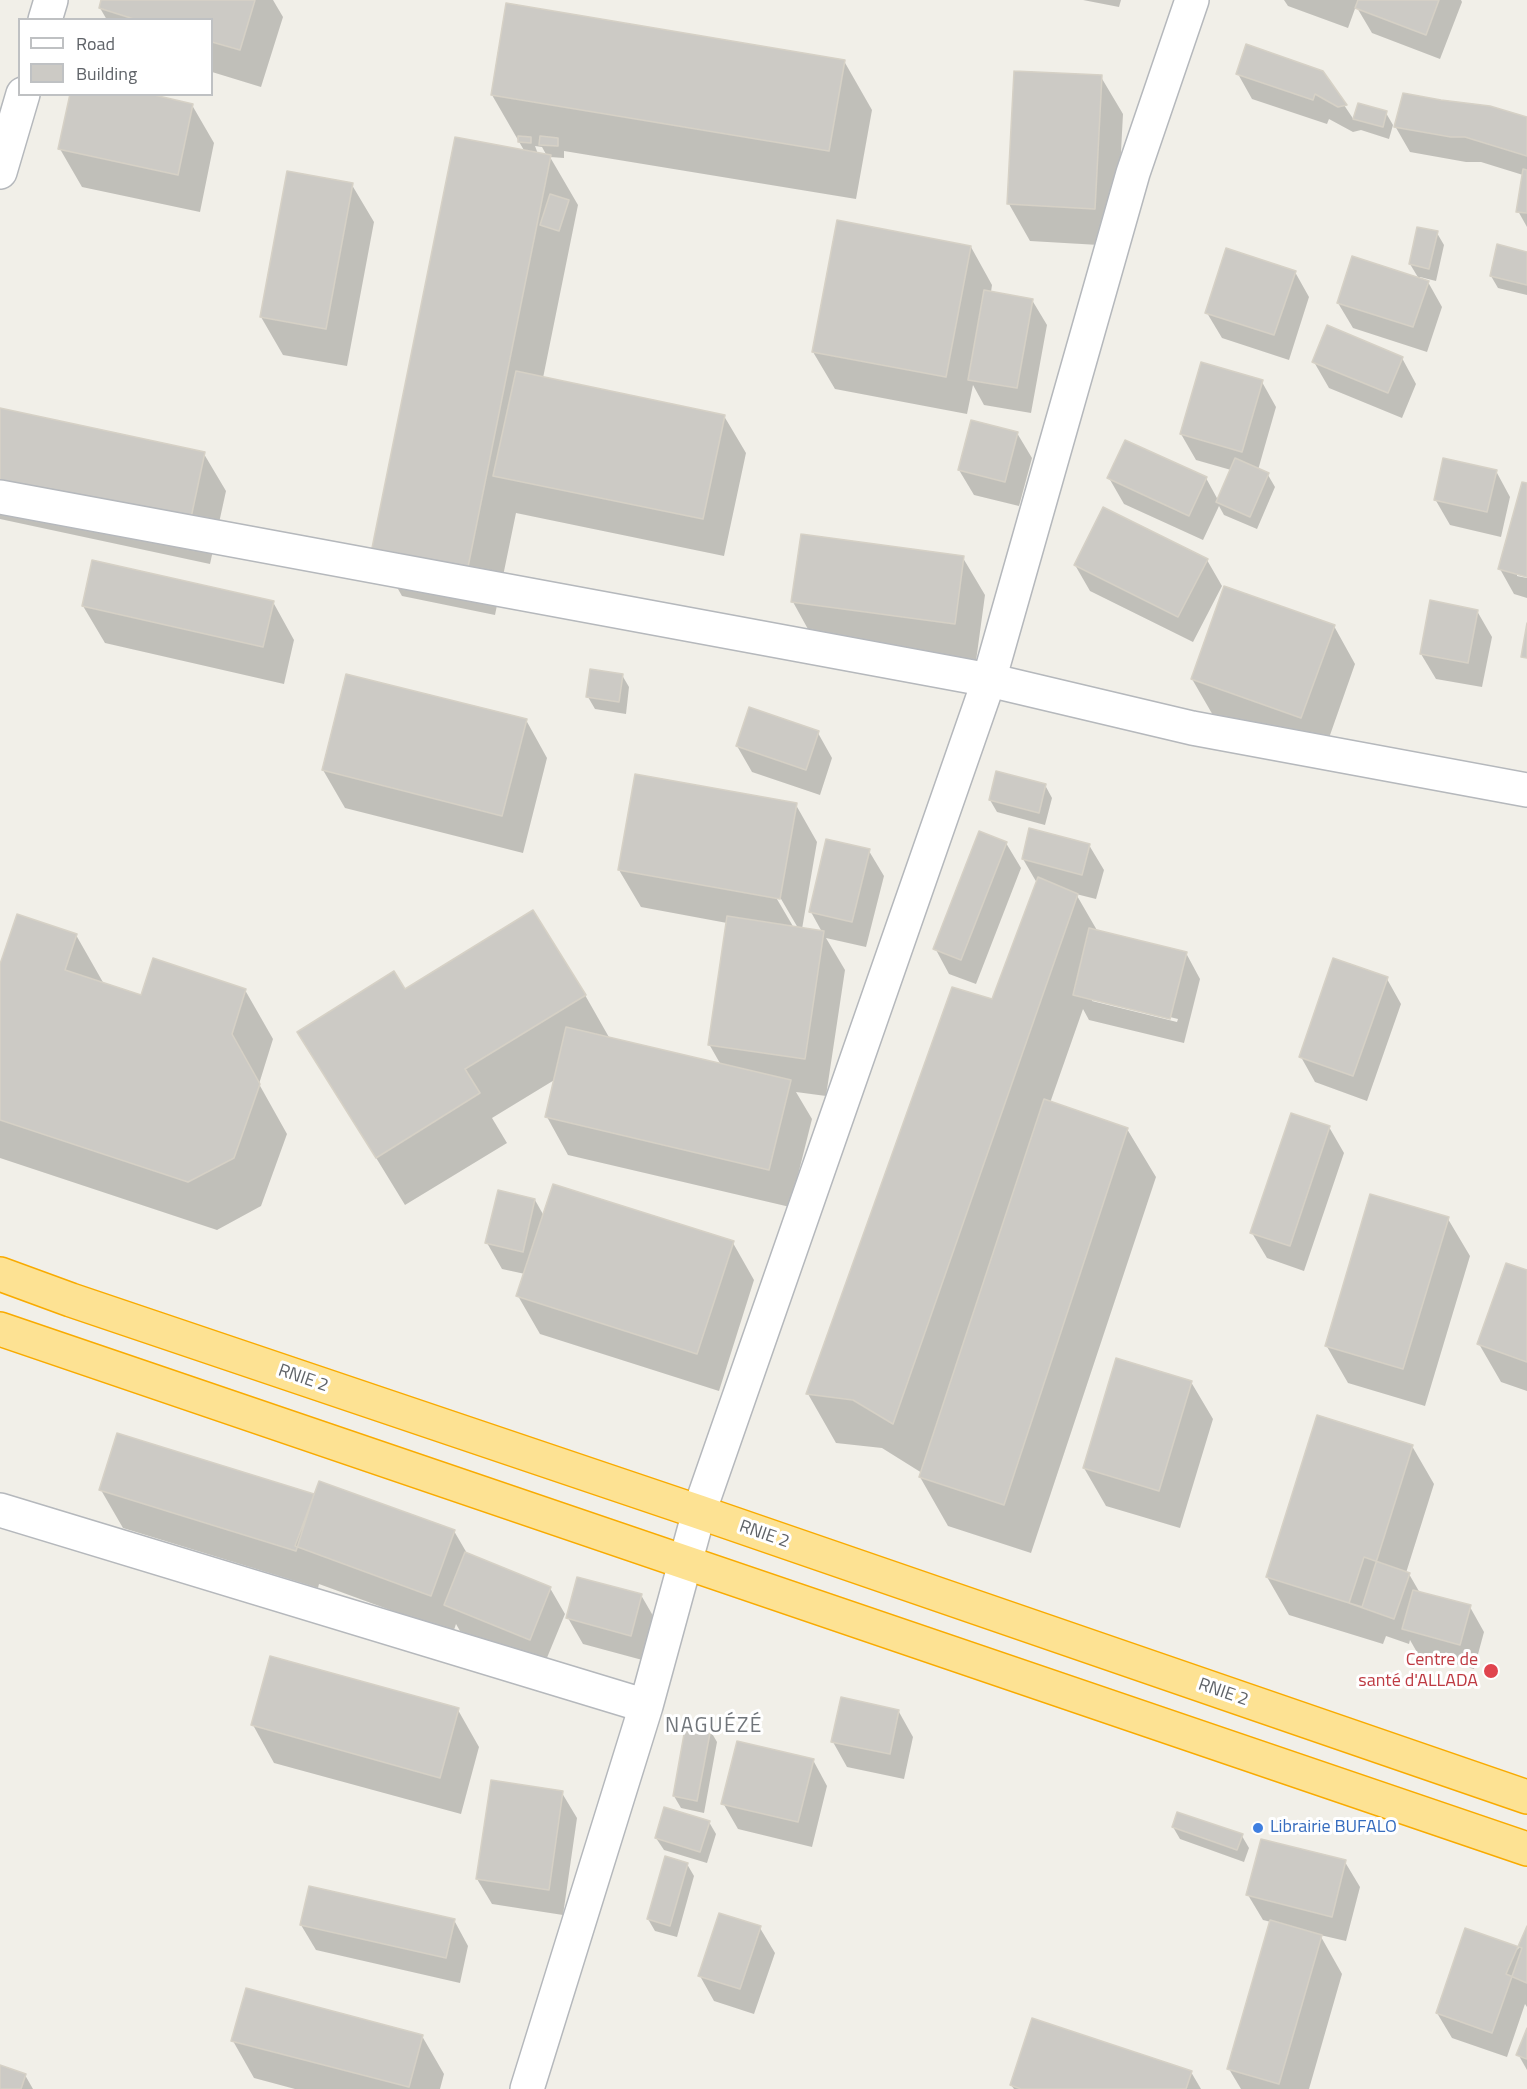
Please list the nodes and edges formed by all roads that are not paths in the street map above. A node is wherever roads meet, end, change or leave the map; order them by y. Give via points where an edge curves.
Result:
1 (51, 0) edge
2 (1192, 0) edge
3 (46, 18) edge
4 (22, 96) edge
5 (0, 172) edge
6 (0, 496) edge
7 (989, 680) junction
8 (1527, 790) edge
9 (0, 1274) edge
10 (71, 1300) junction
11 (0, 1329) edge
12 (60, 1350) junction
13 (0, 1510) edge
14 (699, 1512) junction
15 (686, 1562) junction
16 (646, 1706) junction
17 (1527, 1797) edge
18 (1527, 1849) edge
19 (527, 2089) edge

1 - 3 street
2 - 7 street via 1133,173
4 - 5 street
6 - 7 street
7 - 8 street via 1191,728
7 - 14 street
9 - 10 highway, RNIE 2 / RNIE 2
10 - 12 highway
10 - 14 highway, RNIE 2 / RNIE 2
11 - 12 highway
12 - 15 highway
13 - 16 street
14 - 15 street
14 - 17 highway, RNIE 2 / RNIE 2
15 - 16 street
15 - 18 highway
16 - 19 street

